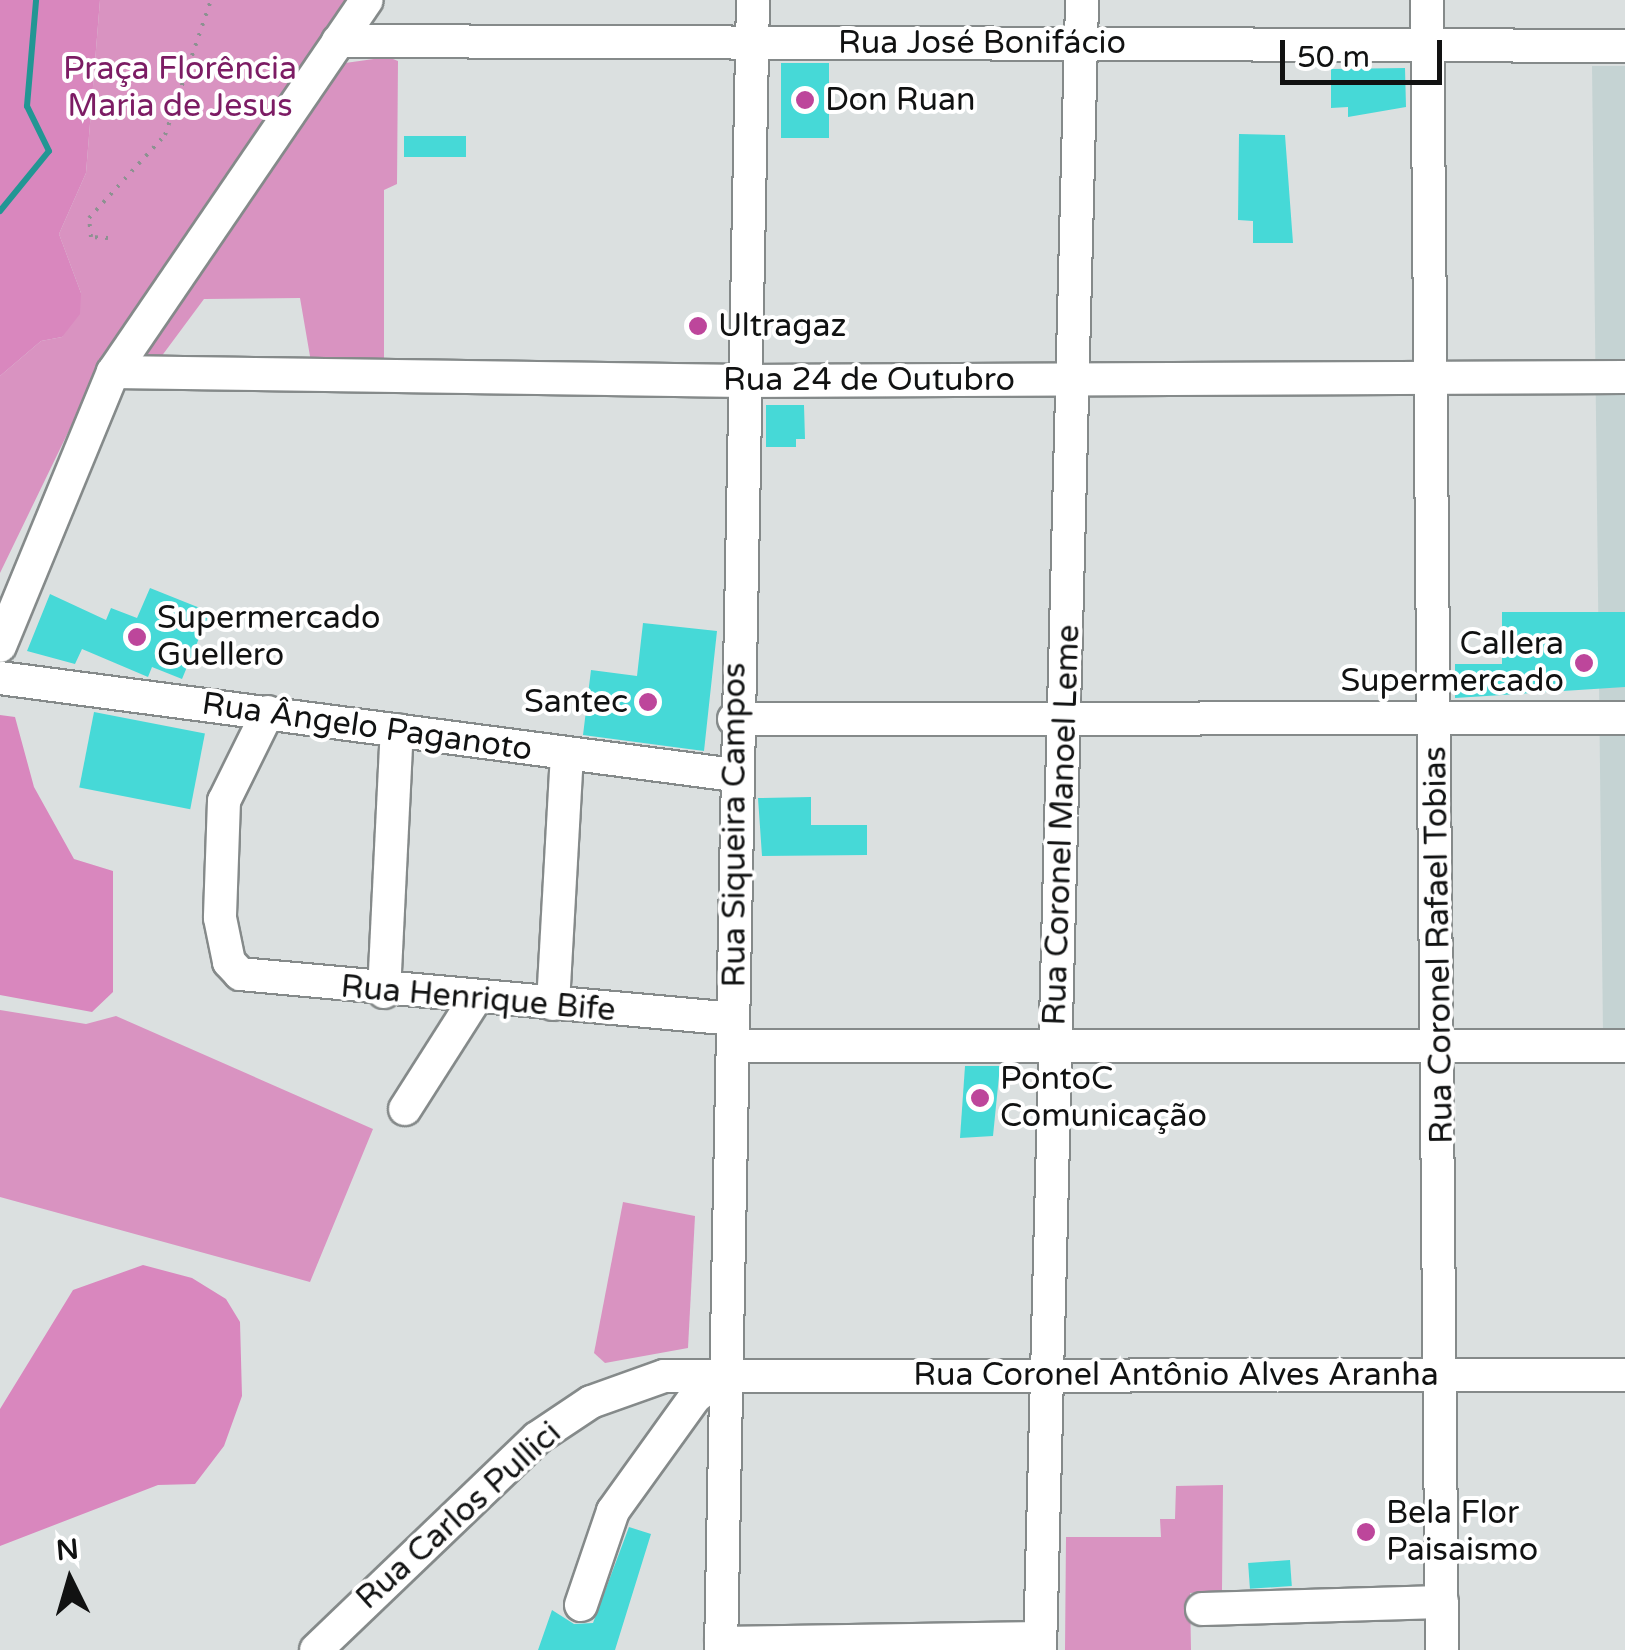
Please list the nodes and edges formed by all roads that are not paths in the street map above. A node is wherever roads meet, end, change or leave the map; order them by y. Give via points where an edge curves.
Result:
1 (367, 0) edge
2 (753, 0) edge
3 (1082, 0) edge
4 (1427, 0) edge
5 (338, 41) junction
6 (1082, 42) junction
7 (752, 44) junction
8 (1428, 46) junction
9 (1625, 46) edge
10 (113, 372) junction
11 (1434, 377) junction
12 (1625, 378) edge
13 (1074, 379) junction
14 (743, 381) junction
15 (0, 646) edge
16 (0, 678) edge
17 (268, 712) junction
18 (734, 718) junction
19 (1066, 718) junction
20 (1436, 718) junction
21 (1625, 718) edge
22 (397, 730) junction
23 (567, 755) junction
24 (734, 775) junction
25 (384, 992) junction
26 (476, 999) junction
27 (553, 1004) junction
28 (733, 1033) junction
29 (1442, 1046) junction
30 (1625, 1046) edge
31 (1055, 1049) junction
32 (405, 1109) dead end
33 (727, 1373) junction
34 (1047, 1375) junction
35 (1625, 1375) edge
36 (1443, 1376) junction
37 (1442, 1602) junction
38 (581, 1605) dead end
39 (1202, 1609) dead end
40 (717, 1640) edge
41 (1040, 1644) edge
42 (316, 1650) edge
43 (1442, 1650) edge

1 - 5 street
2 - 7 street, Rua Siqueira Campos
3 - 6 street, Rua Coronel Manoel Leme
4 - 8 street, Rua Coronel Rafael Tobias
5 - 7 street, Rua José Bonifácio
5 - 10 street
6 - 7 street, Rua José Bonifácio
6 - 8 street, Rua José Bonifácio
6 - 13 street, Rua Coronel Manoel Leme
7 - 14 street, Rua Siqueira Campos
8 - 9 street, Rua José Bonifácio
8 - 11 street, Rua Coronel Rafael Tobias
10 - 14 street, Rua 24 de Outubro
10 - 15 street
11 - 12 street, Rua 24 de Outubro
11 - 13 street, Rua 24 de Outubro
11 - 20 street, Rua Coronel Rafael Tobias
13 - 14 street, Rua 24 de Outubro
13 - 19 street, Rua Coronel Manoel Leme
14 - 18 street, Rua Siqueira Campos
16 - 17 street, Rua Ângelo Paganoto
17 - 22 street, Rua Ângelo Paganoto
17 - 25 street, Rua Henrique Bife via 224,801 220,918 229,962 254,980
18 - 19 street
18 - 24 street, Rua Siqueira Campos
19 - 20 street
19 - 31 street, Rua Coronel Manoel Leme
20 - 21 street
20 - 29 street, Rua Coronel Rafael Tobias
22 - 23 street, Rua Ângelo Paganoto
22 - 25 street
23 - 24 street, Rua Ângelo Paganoto
23 - 27 street
24 - 28 street, Rua Siqueira Campos
25 - 26 street, Rua Henrique Bife
26 - 27 street, Rua Henrique Bife
26 - 32 street
27 - 28 street, Rua Henrique Bife
28 - 31 street, Rua Henrique Bife
28 - 33 street, Rua Siqueira Campos
29 - 30 street, Rua Henrique Bife
29 - 31 street, Rua Henrique Bife
29 - 36 street, Rua Coronel Rafael Tobias
31 - 34 street, Rua Coronel Manoel Leme
33 - 34 street, Rua Coronel Antônio Alves Aranha
33 - 38 street via 694,1396 613,1512
33 - 40 street, Rua Siqueira Campos
33 - 42 street, Rua Carlos Pullici via 629,1383 537,1438
34 - 36 street, Rua Coronel Antônio Alves Aranha
34 - 41 street, Rua Coronel Manoel Leme
35 - 36 street, Rua Coronel Antônio Alves Aranha
36 - 37 street, Rua Coronel Rafael Tobias
37 - 39 street
37 - 43 street, Rua Coronel Rafael Tobias
40 - 41 street

